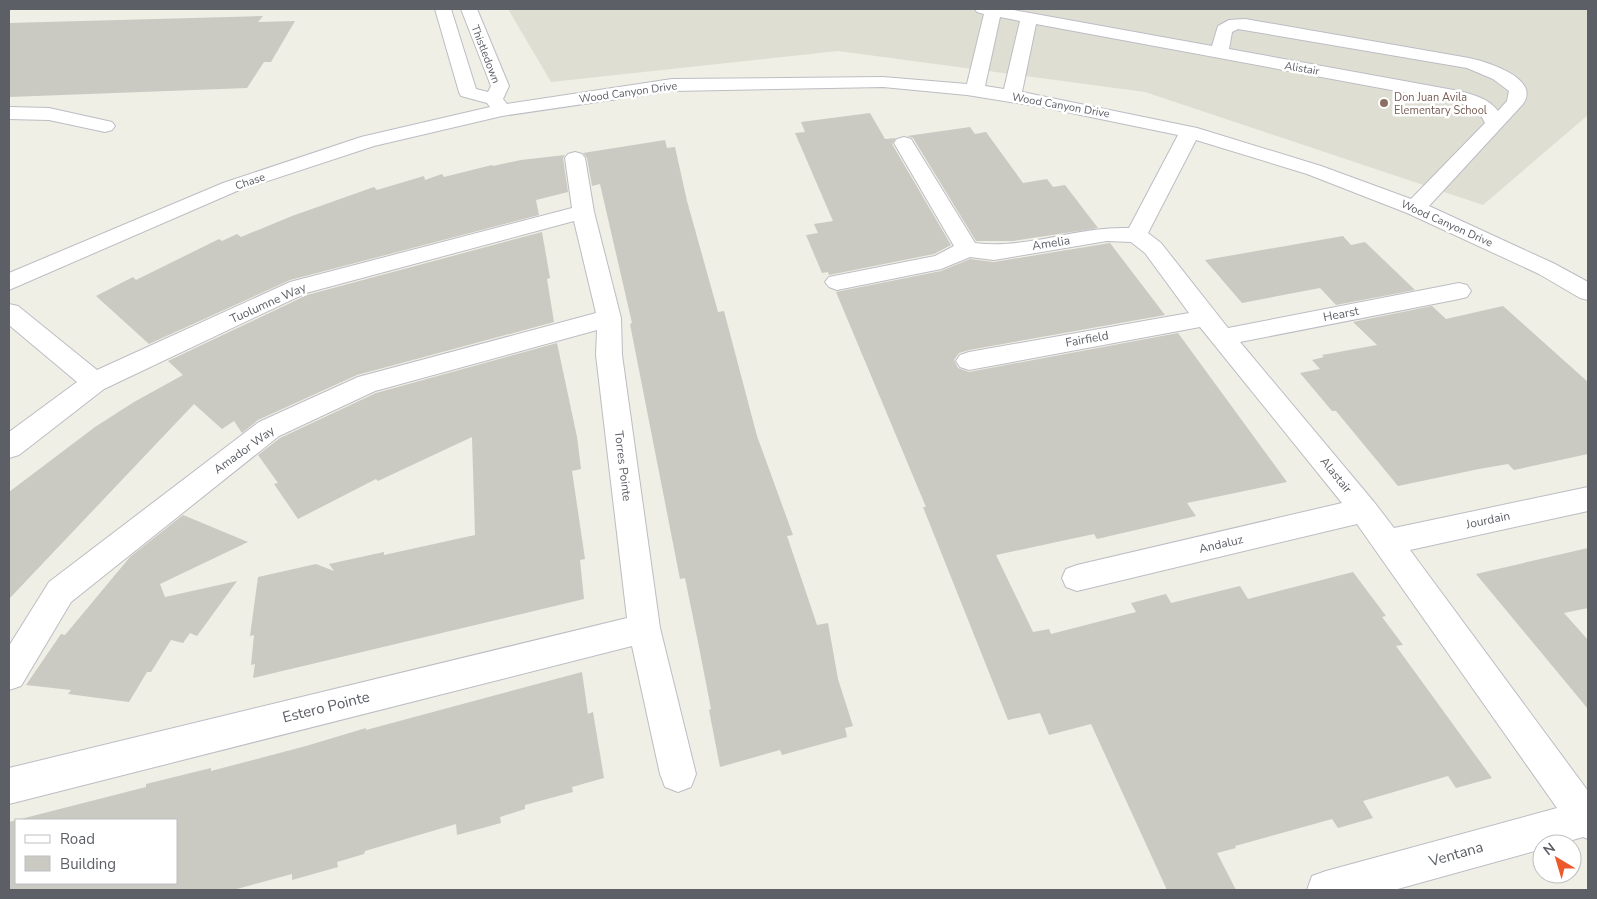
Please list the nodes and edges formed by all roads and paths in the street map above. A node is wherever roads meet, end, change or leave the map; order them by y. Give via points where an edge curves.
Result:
1 (443, 9) edge
2 (469, 9) edge
3 (988, 10) edge
4 (1029, 17) junction
5 (1220, 52) junction
6 (975, 90) junction
7 (1012, 96) junction
8 (498, 104) junction
9 (9, 113) edge
10 (1494, 124) junction
11 (105, 126) dead end
12 (1190, 132) junction
13 (904, 143) dead end
14 (575, 158) dead end
15 (1415, 208) junction
16 (583, 212) junction
17 (1136, 235) junction
18 (967, 249) junction
19 (9, 282) edge
20 (836, 282) dead end
21 (1459, 291) dead end
22 (1588, 292) edge
23 (9, 312) edge
24 (609, 318) junction
25 (1215, 327) junction
26 (968, 361) dead end
27 (94, 382) junction
28 (9, 447) edge
29 (1588, 498) edge
30 (1364, 510) junction
31 (1389, 542) junction
32 (1077, 578) dead end
33 (644, 628) junction
34 (9, 675) edge
35 (678, 774) dead end
36 (9, 786) edge
37 (1587, 820) edge
38 (1326, 890) edge

1 - 8 street, Thistledown via 468,92
2 - 8 street, Thistledown via 500,86
3 - 4 street, Alistair
3 - 6 street
4 - 5 street, Alistair
4 - 7 street
5 - 10 street, Alistair via 1459,97 1480,104 1490,112
5 - 10 street via 1224,30 1245,24 1469,62 1503,76 1518,90 1516,102
6 - 7 street, Wood Canyon Drive
6 - 8 street, Wood Canyon Drive via 883,82 672,84
7 - 12 street, Wood Canyon Drive
8 - 19 street, Chase via 368,141 230,187
9 - 11 street via 49,114
10 - 15 street
12 - 15 street, Wood Canyon Drive via 1314,170
12 - 17 street
13 - 18 street
14 - 16 street, Torres Pointe
15 - 22 street, Wood Canyon Drive via 1547,269
16 - 24 street, Torres Pointe
16 - 27 street, Tuolumne Way via 298,287
17 - 18 street, Amelia via 1107,234 994,253
17 - 25 street, Alastair via 1153,248
18 - 20 street via 941,262
21 - 25 street, Hearst
23 - 27 street
24 - 33 street, Torres Pointe via 609,356
24 - 34 street, Amador Way via 367,384 269,429 60,592
25 - 26 street, Fairfield
25 - 30 street, Alastair
27 - 28 street, Tuolumne Way
29 - 31 street, Jourdain
30 - 31 street, Alastair
30 - 32 street, Andaluz
31 - 37 street, Alastair
33 - 35 street, Torres Pointe
33 - 36 street, Estero Pointe
37 - 38 street, Ventana

